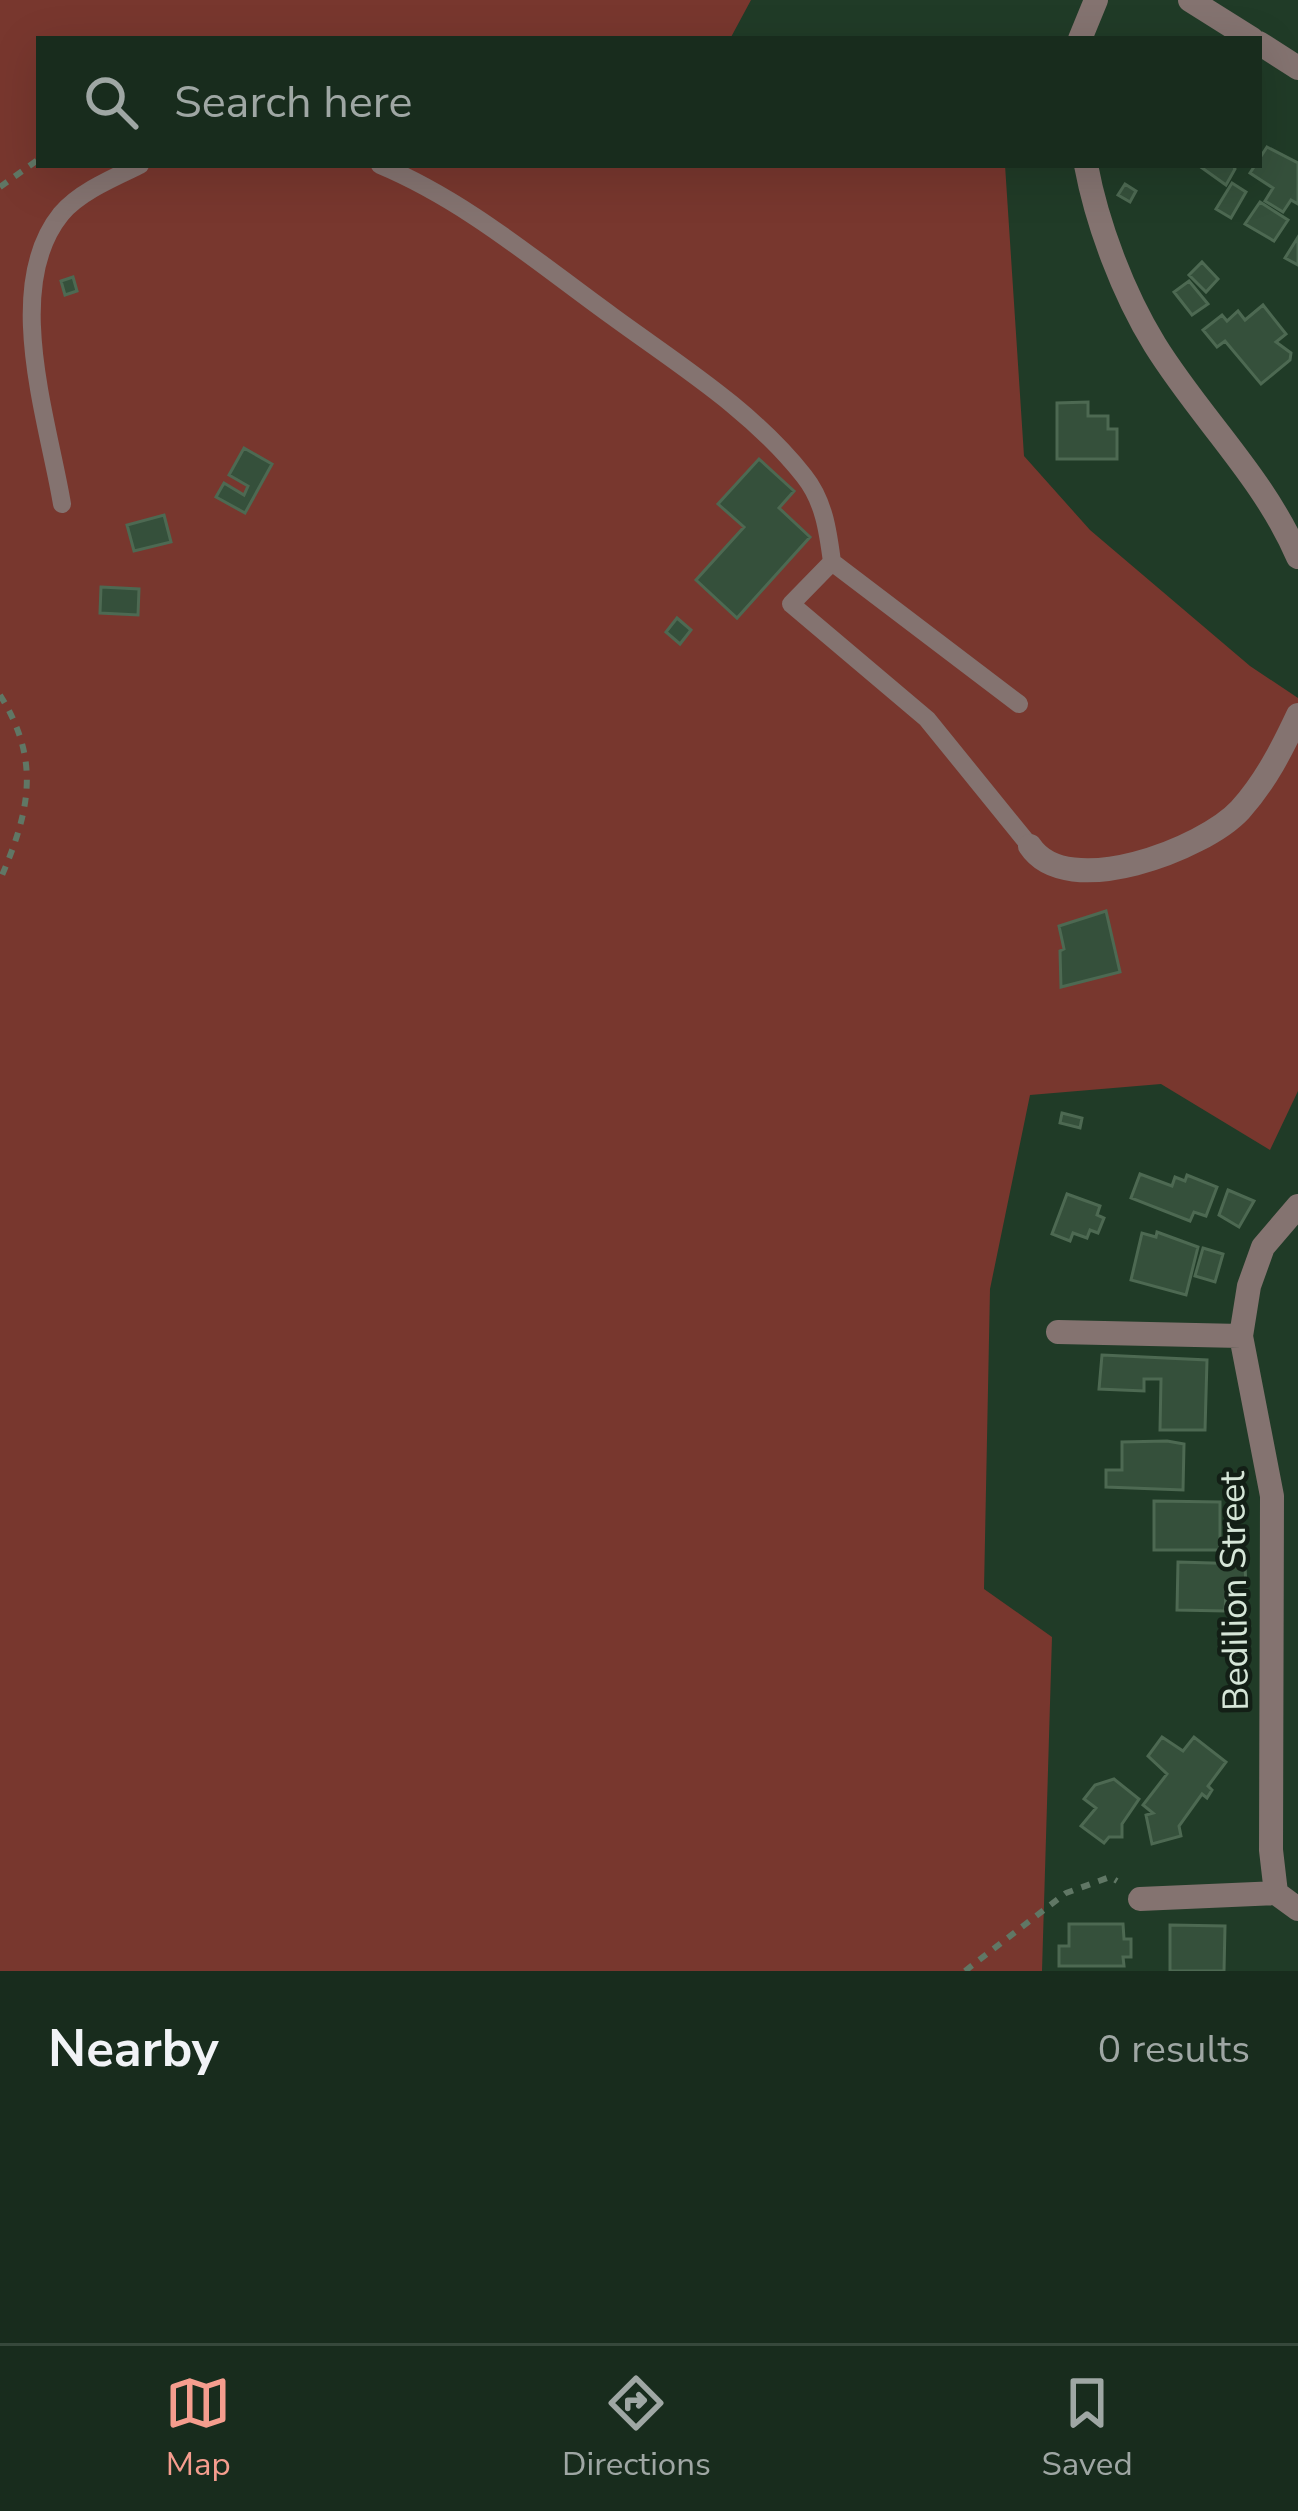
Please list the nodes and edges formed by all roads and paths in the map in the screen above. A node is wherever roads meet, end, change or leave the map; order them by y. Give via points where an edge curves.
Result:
1 (1096, 0) edge
2 (1190, 0) edge
3 (1081, 36) edge
4 (1248, 36) edge
5 (1262, 45) edge
6 (1298, 68) edge
7 (36, 161) edge
8 (135, 168) edge
9 (387, 168) edge
10 (1087, 168) edge
11 (0, 187) edge
12 (62, 504) dead end
13 (1298, 557) edge
14 (832, 562) junction
15 (0, 695) edge
16 (1019, 704) dead end
17 (1298, 715) edge
18 (1030, 846) joint
19 (0, 880) edge
20 (1298, 1206) edge
21 (1058, 1332) dead end
22 (1241, 1336) junction
23 (1276, 1893) junction
24 (1140, 1899) joint
25 (1298, 1909) edge
26 (965, 1971) edge

1 - 3 street
2 - 4 street
5 - 6 street
7 - 11 path
8 - 12 lane via 62,213 36,260 29,316
9 - 14 lane via 507,238 728,400 806,478 827,519
10 - 13 street via 1154,344 1268,495
14 - 16 lane
14 - 18 lane via 791,604 927,719
15 - 19 path via 22,746 30,802
17 - 18 street via 1274,767 1237,814 1186,847 1084,870 1045,862
20 - 22 street, Bedilion Street via 1263,1247
21 - 22 street
22 - 23 street, Bedilion Street via 1272,1496
23 - 24 street
23 - 25 street
24 - 26 path via 1110,1877 1066,1893

